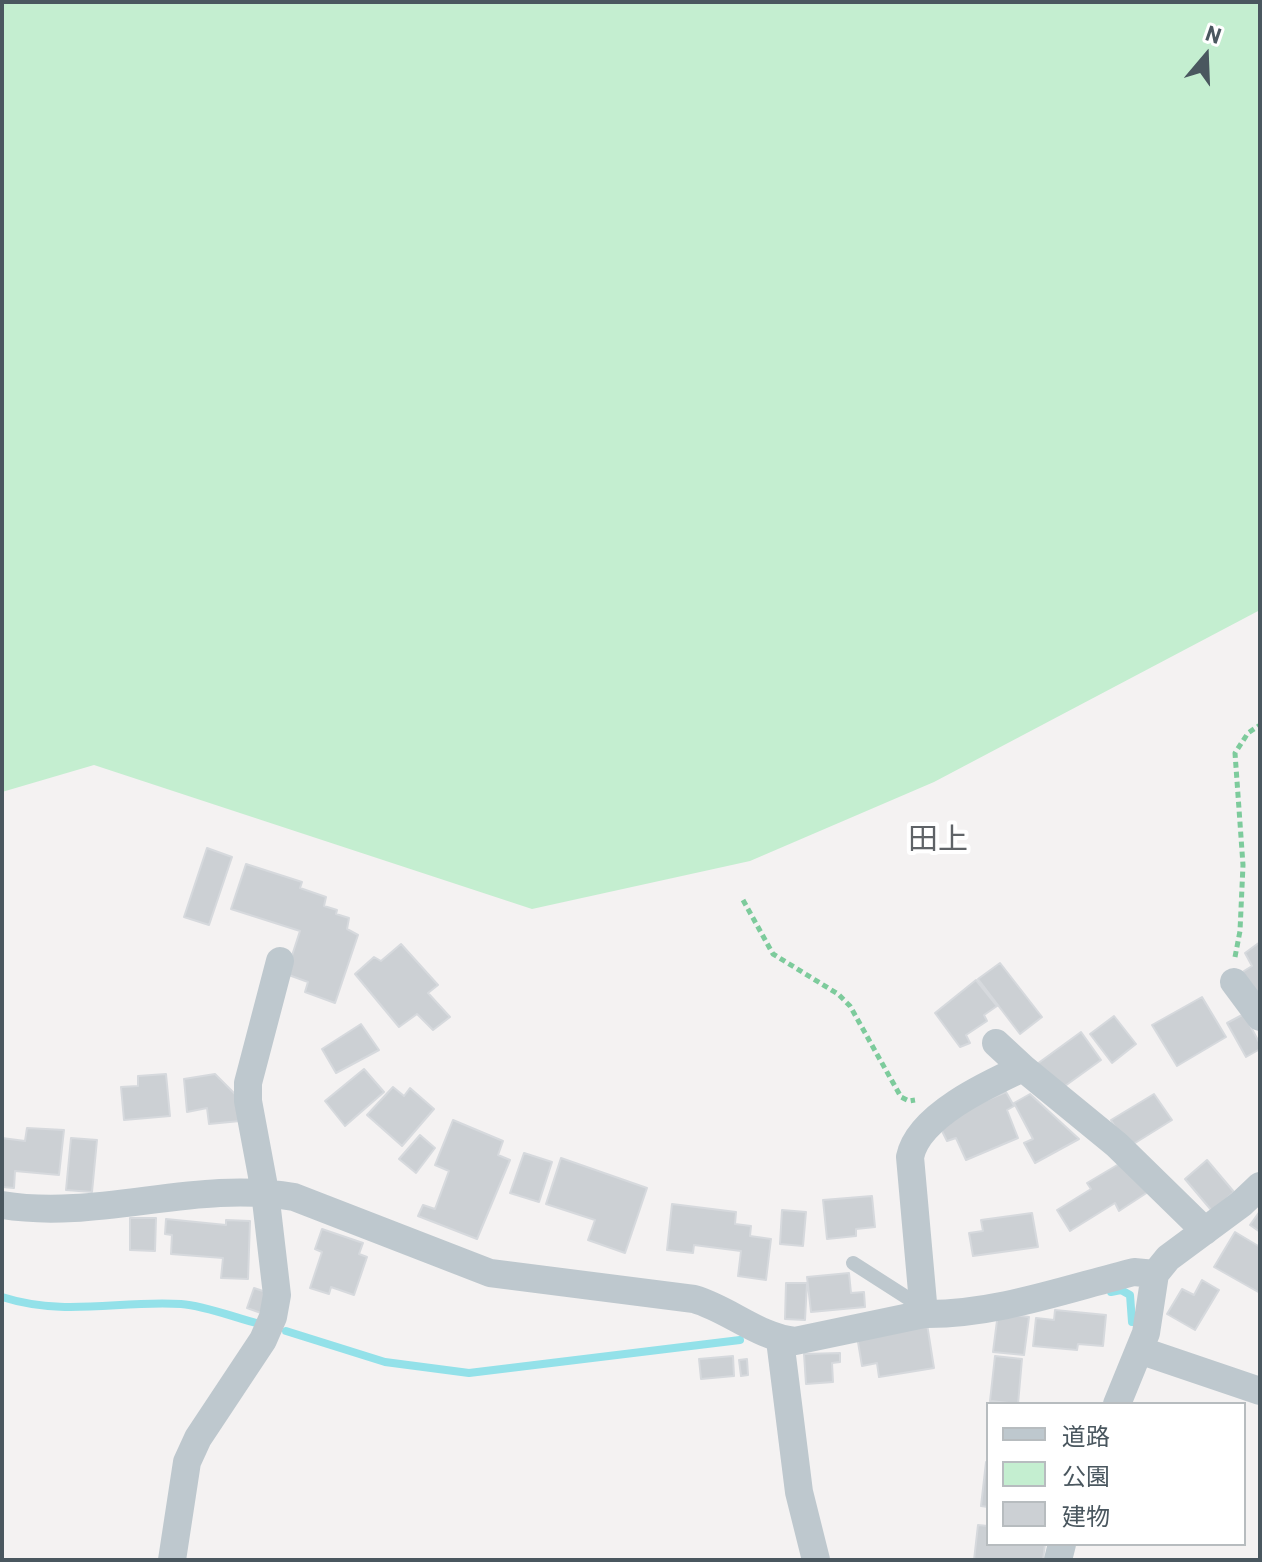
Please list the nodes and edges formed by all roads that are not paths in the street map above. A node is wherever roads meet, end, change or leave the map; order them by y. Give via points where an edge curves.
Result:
1 (280, 961) dead end
2 (1234, 982) road end
3 (1260, 1017) edge
4 (996, 1043) dead end
5 (1023, 1068) junction
6 (1260, 1186) edge
7 (265, 1192) junction
8 (2, 1205) edge
9 (1205, 1231) junction
10 (853, 1263) dead end
11 (1155, 1274) junction
12 (924, 1314) junction
13 (780, 1340) junction
14 (1139, 1350) junction
15 (1260, 1391) edge
16 (1118, 1402) edge
17 (172, 1560) edge
18 (816, 1560) edge

1 - 7 street via 248,1083
2 - 3 street
4 - 5 street
5 - 9 street via 1117,1145
5 - 12 street via 960,1101 912,1145
6 - 9 street
7 - 8 street via 164,1197 97,1207
7 - 13 street via 294,1197 490,1273 711,1303
7 - 17 street via 277,1295 273,1317 187,1462
9 - 11 street
10 - 12 lane via 917,1304
11 - 12 street via 1134,1272 980,1310
11 - 14 street
12 - 13 street
13 - 18 street via 799,1492
14 - 15 street
14 - 16 street

